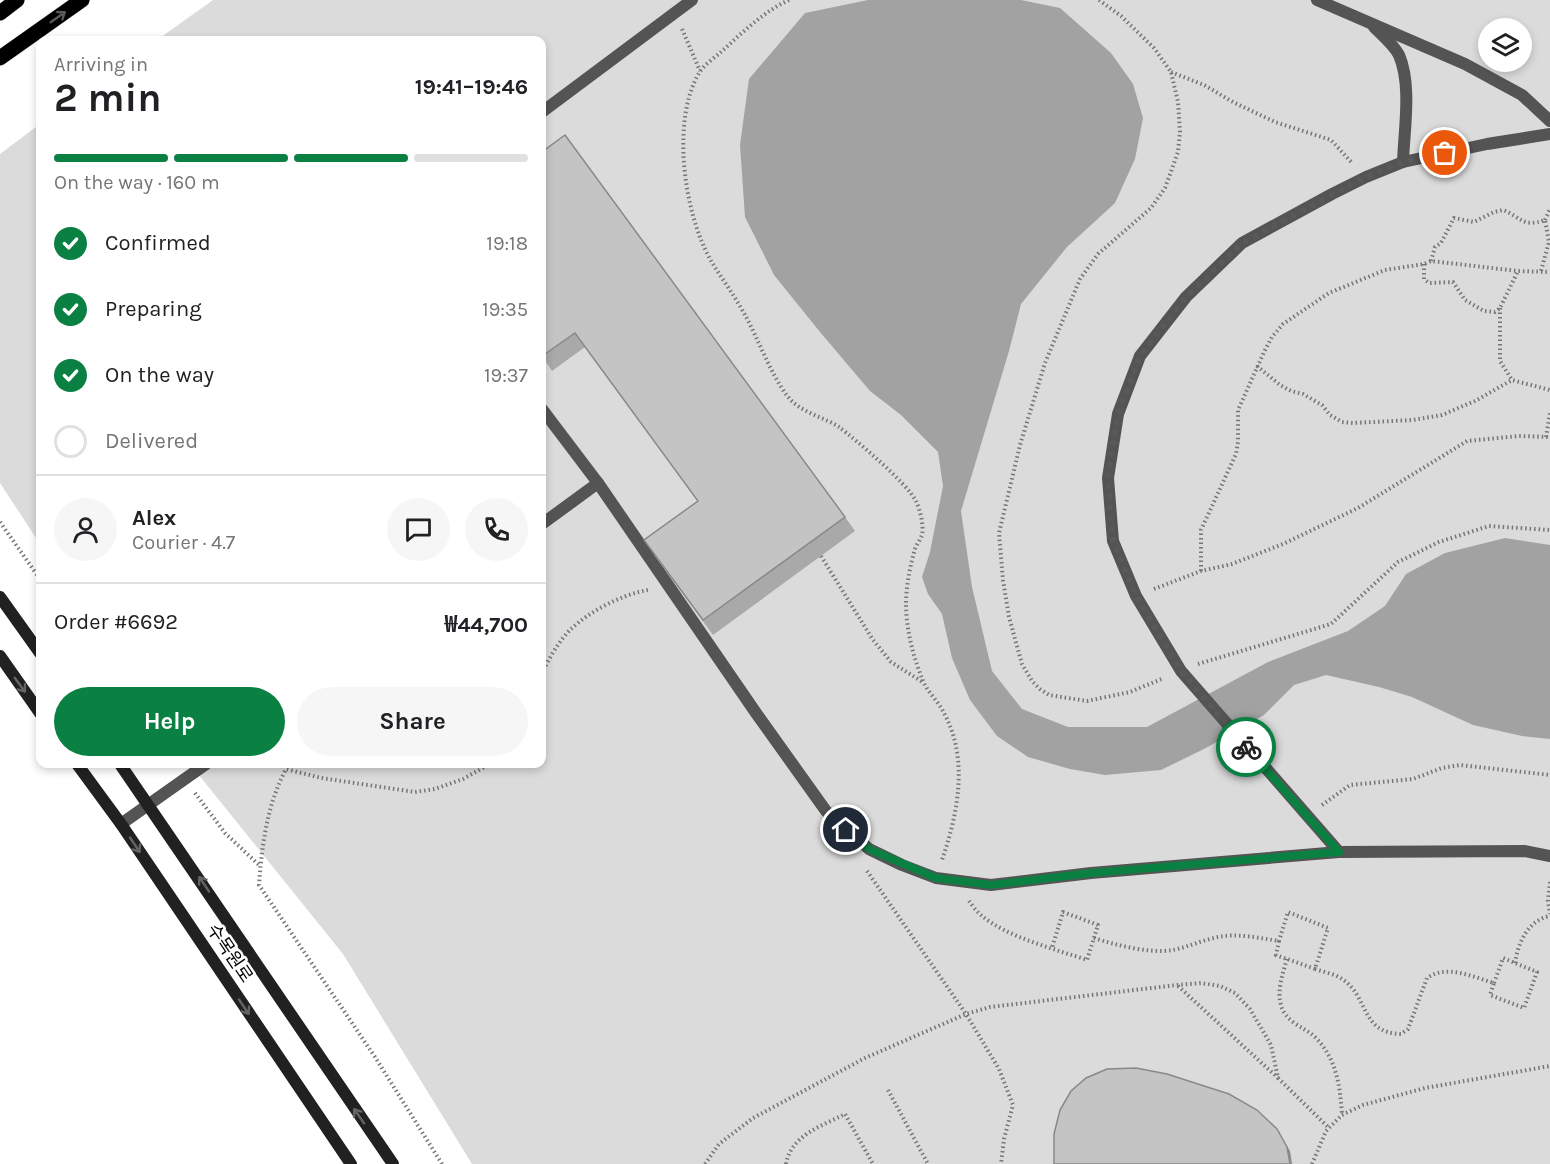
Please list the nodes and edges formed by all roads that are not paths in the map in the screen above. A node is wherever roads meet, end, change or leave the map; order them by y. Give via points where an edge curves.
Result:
1 (17, 0) edge
2 (82, 0) edge
3 (692, 0) edge
4 (1317, 0) edge
5 (0, 12) edge
6 (1372, 24) junction
7 (0, 58) edge
8 (546, 109) edge
9 (1550, 121) edge
10 (1550, 134) edge
11 (1403, 162) junction
12 (546, 414) edge
13 (598, 483) junction
14 (546, 521) edge
15 (0, 597) edge
16 (36, 647) edge
17 (0, 657) edge
18 (36, 707) edge
19 (80, 768) edge
20 (123, 768) edge
21 (200, 768) edge
22 (149, 804) junction
23 (121, 824) junction
24 (1339, 852) junction
25 (1550, 856) edge
26 (351, 1164) edge
27 (393, 1164) edge

1 - 5 main road
7 -> 2 main road
3 - 8 lane
4 - 6 lane
6 - 9 lane via 1466,64 1522,95
6 - 11 lane via 1398,54 1404,74 1407,90
10 - 11 lane
11 - 24 lane via 1366,177 1242,243 1186,297 1140,356 1118,414 1108,478 1113,541 1136,596 1181,671
12 - 13 lane
13 - 14 lane
13 - 24 lane via 826,811 869,849 936,878 991,885
15 - 16 street
17 -> 18 street
19 - 23 street, 수목원로
20 - 22 street, 수목원로
21 - 22 lane
22 - 23 lane
27 -> 22 street, 수목원로
23 -> 26 street, 수목원로
24 - 25 lane via 1524,851

